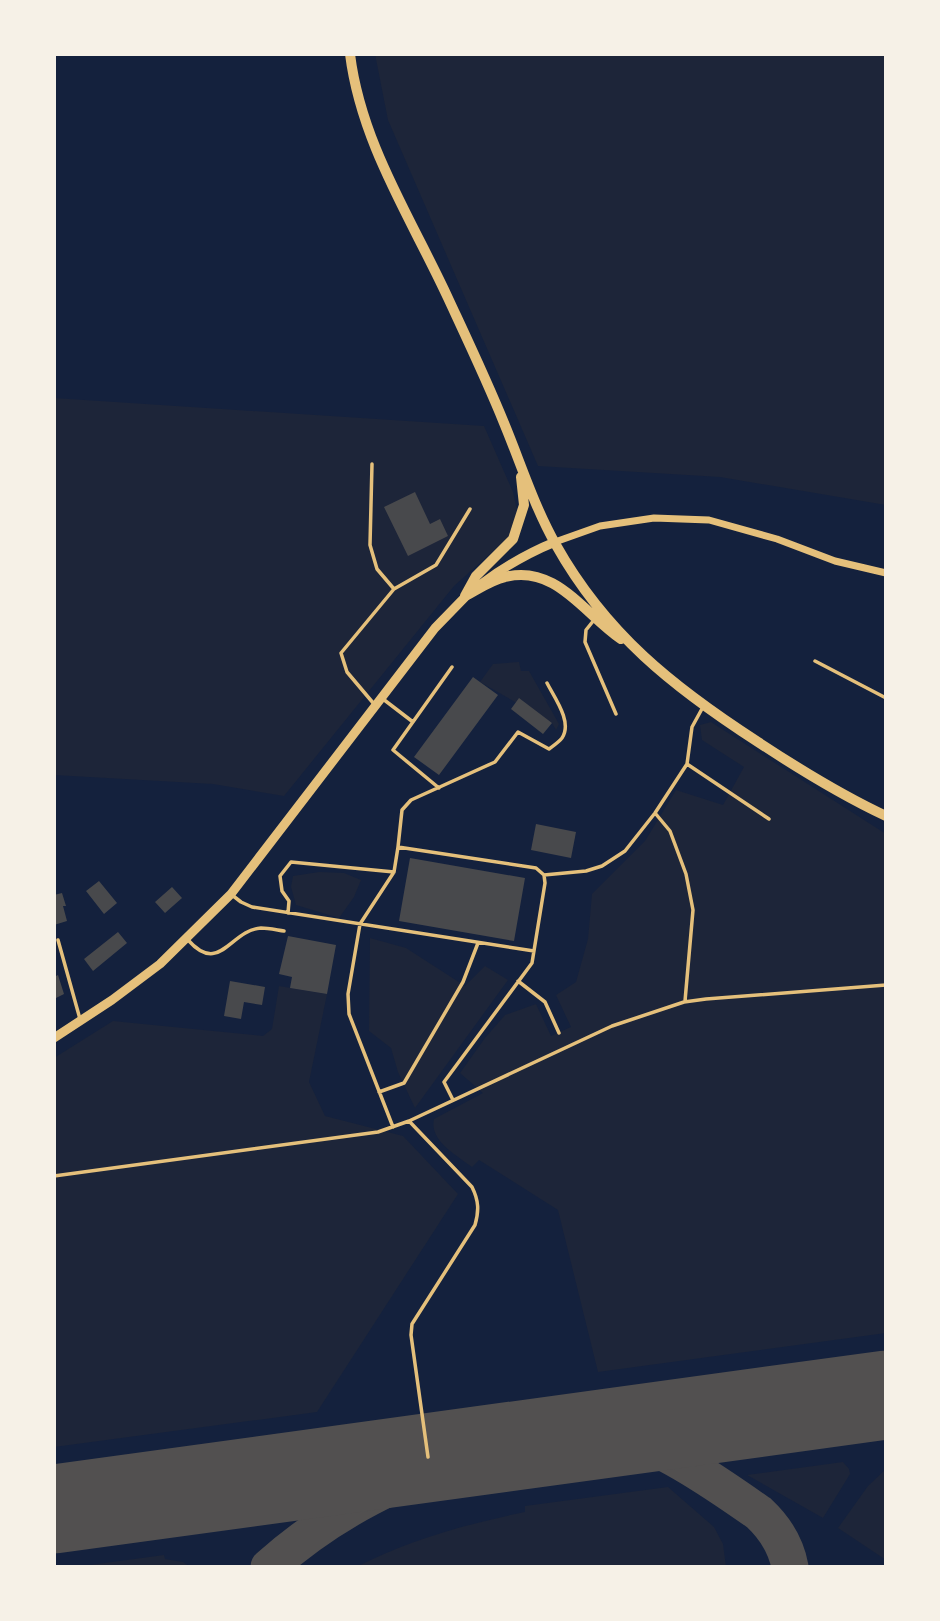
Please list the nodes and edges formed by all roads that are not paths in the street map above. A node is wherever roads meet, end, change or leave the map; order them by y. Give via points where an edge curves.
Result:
1 (350, 54) edge
2 (372, 464) dead end
3 (520, 470) junction
4 (470, 509) dead end
5 (555, 542) junction
6 (886, 573) edge
7 (394, 589) junction
8 (465, 596) junction
9 (595, 619) junction
10 (636, 649) junction
11 (815, 661) dead end
12 (452, 667) dead end
13 (547, 683) dead end
14 (886, 698) edge
15 (378, 702) junction
16 (703, 707) junction
17 (616, 713) dead end
18 (414, 722) junction
19 (687, 764) junction
20 (439, 788) junction
21 (655, 813) junction
22 (886, 816) edge
23 (769, 819) dead end
24 (398, 847) junction
25 (394, 872) junction
26 (544, 874) junction
27 (231, 894) junction
28 (288, 913) junction
29 (360, 924) junction
30 (284, 931) dead end
31 (186, 938) junction
32 (58, 940) dead end
33 (478, 943) junction
34 (534, 951) junction
35 (518, 981) junction
36 (886, 985) edge
37 (684, 1002) junction
38 (80, 1021) junction
39 (559, 1033) dead end
40 (54, 1038) edge
41 (379, 1092) junction
42 (453, 1100) junction
43 (409, 1121) junction
44 (393, 1127) junction
45 (54, 1175) edge
46 (428, 1457) dead end

1 - 3 main road via 359,104 387,176 469,342
2 - 7 lane via 370,545 377,569
3 - 5 main road
3 - 8 main road via 524,505 513,539 476,576
4 - 7 lane via 436,565
5 - 6 street via 600,526 654,518 709,520
5 - 8 street via 502,568
5 - 10 main road via 603,614
7 - 15 lane via 341,653 347,672
8 - 9 main road via 503,577 526,574 551,580
8 - 15 street
9 - 10 main road
9 - 17 lane via 586,630 585,642
10 - 16 main road
11 - 14 lane
12 - 18 lane
13 - 20 lane via 564,718 563,737 549,749 518,732 495,762
15 - 18 lane
15 - 27 street
16 - 19 lane via 692,727
16 - 22 main road via 804,773
18 - 20 lane via 393,750
19 - 21 lane
19 - 23 lane
20 - 24 lane via 411,800 402,810
21 - 26 lane via 625,851 602,866 586,872
21 - 37 lane via 670,831 693,910
24 - 25 lane
24 - 26 lane via 536,868
25 - 28 lane via 291,862 280,876 289,901
25 - 29 lane
26 - 34 lane
27 - 28 lane via 252,907
27 - 31 street
28 - 29 lane
29 - 33 lane
29 - 41 lane via 348,1013
30 - 31 lane via 259,928 208,954
31 - 38 street via 160,964
32 - 38 lane
33 - 34 lane
33 - 41 lane via 463,982 404,1083
34 - 35 lane via 532,963
35 - 39 lane via 545,1002
35 - 42 lane via 443,1082
36 - 37 lane
37 - 42 lane via 612,1026
38 - 40 street
41 - 44 lane
42 - 43 lane
43 - 44 lane
43 - 46 lane via 472,1188 479,1213 412,1324
44 - 45 lane

